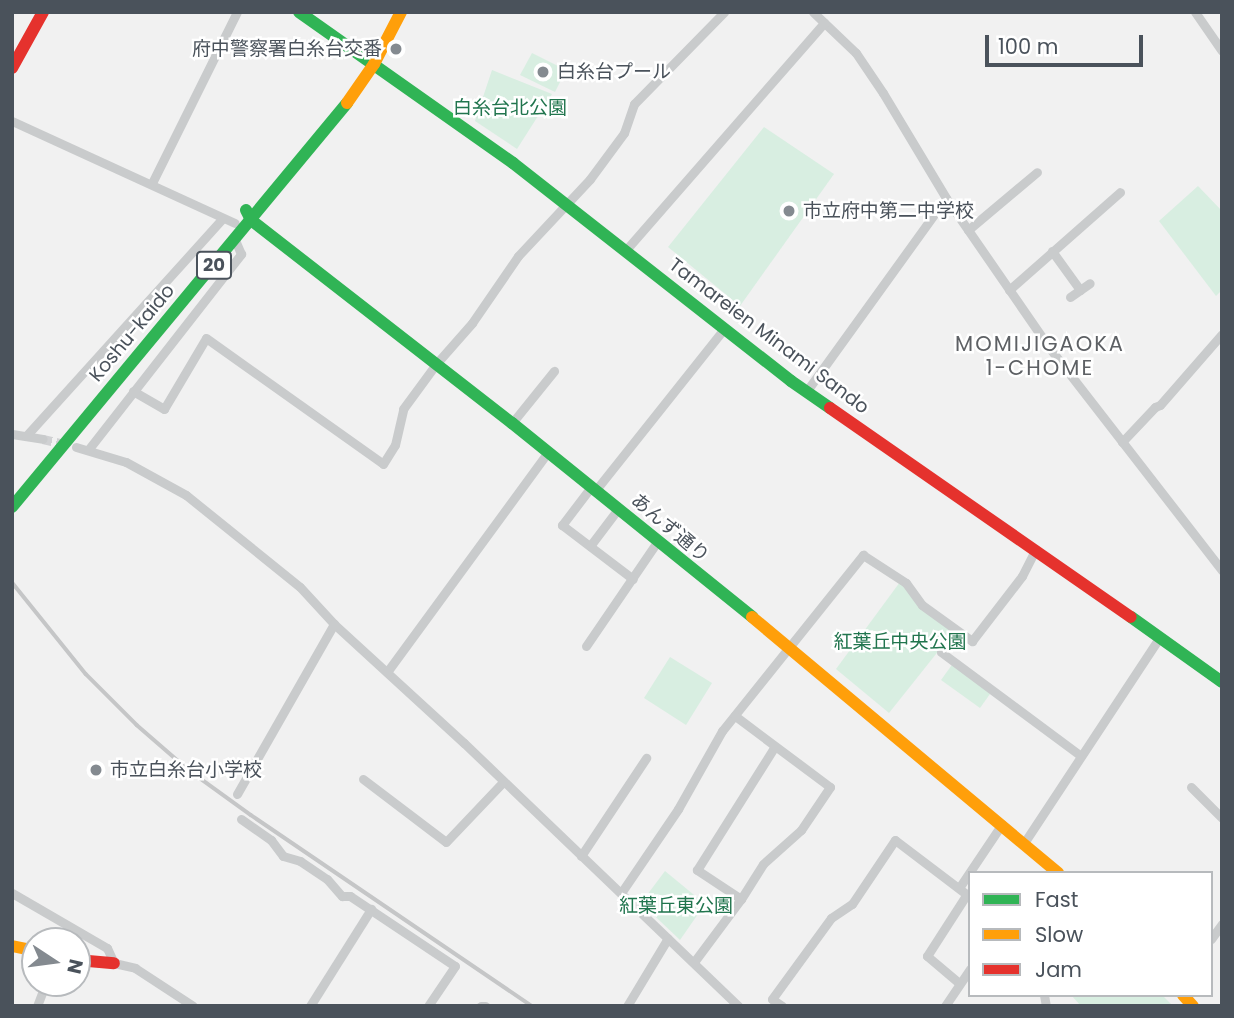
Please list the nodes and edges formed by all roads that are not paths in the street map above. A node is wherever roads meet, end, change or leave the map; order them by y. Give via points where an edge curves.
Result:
1 (43, 12) edge
2 (237, 12) edge
3 (299, 12) edge
4 (390, 12) edge
5 (401, 12) edge
6 (724, 12) edge
7 (813, 12) edge
8 (1195, 12) edge
9 (824, 23) junction
10 (1222, 51) edge
11 (370, 62) junction
12 (12, 68) edge
13 (12, 121) edge
14 (1037, 172) dead end
15 (152, 183) junction
16 (1120, 192) dead end
17 (946, 198) junction
18 (566, 205) junction
19 (248, 215) junction
20 (222, 219) junction
21 (235, 223) junction
22 (968, 230) junction
23 (235, 240) junction
24 (625, 251) junction
25 (1052, 251) junction
26 (1090, 283) dead end
27 (1009, 290) junction
28 (1080, 290) junction
29 (1070, 297) dead end
30 (724, 330) junction
31 (1222, 334) edge
32 (436, 364) junction
33 (554, 371) dead end
34 (133, 391) junction
35 (806, 392) junction
36 (512, 423) junction
37 (12, 434) edge
38 (26, 436) junction
39 (43, 439) tunnel mouth
40 (1122, 442) junction
41 (76, 447) tunnel mouth
42 (88, 450) junction
43 (548, 452) junction
44 (593, 489) junction
45 (12, 494) edge
46 (12, 507) edge
47 (618, 509) junction
48 (657, 542) junction
49 (590, 546) junction
50 (1036, 549) junction
51 (1222, 570) edge
52 (633, 579) junction
53 (334, 624) junction
54 (957, 631) junction
55 (1160, 638) junction
56 (788, 645) junction
57 (586, 646) dead end
58 (387, 671) junction
59 (1222, 681) edge
60 (735, 716) junction
61 (775, 746) junction
62 (1081, 756) junction
63 (646, 758) dead end
64 (363, 779) dead end
65 (503, 782) junction
66 (1191, 787) dead end
67 (237, 794) dead end
68 (1222, 818) edge
69 (241, 819) dead end
70 (1002, 824) junction
71 (1024, 843) junction
72 (581, 856) junction
73 (977, 871) edge
74 (1056, 871) edge
75 (12, 892) edge
76 (621, 893) junction
77 (965, 893) edge
78 (741, 899) junction
79 (371, 909) junction
80 (667, 938) junction
81 (91, 961) edge
82 (694, 962) junction
83 (114, 963) junction
84 (968, 971) edge
85 (959, 984) junction
86 (188, 1004) edge
87 (310, 1006) edge
88 (428, 1006) edge
89 (627, 1006) edge
90 (738, 1006) edge
91 (782, 1006) edge
92 (945, 1006) edge

1 - 12 main road
2 - 15 street
3 - 11 main road, Tamareien Minami Sando
4 - 11 main road, Koshu-kaido / 20
5 - 11 main road, Koshu-kaido / 20
6 - 18 street via 634,104 624,134
7 - 9 street
8 - 10 street
9 - 17 street via 856,53
9 - 24 street
11 - 18 main road, Tamareien Minami Sando
11 - 19 main road, Koshu-kaido / 20
13 - 15 street
14 - 22 street
15 - 20 street
16 - 25 street
17 - 22 street
17 - 35 street
18 - 24 main road, Tamareien Minami Sando
18 - 32 street via 518,256 472,323
19 - 21 main road, Koshu-kaido / 20
19 - 23 main road, Koshu-kaido / 20
19 - 32 main road, あんず通り
20 - 21 street
20 - 38 street
21 - 45 main road, Koshu-kaido / 20
22 - 27 street
23 - 34 street via 241,254
23 - 46 main road, Koshu-kaido / 20
24 - 30 main road, Tamareien Minami Sando
25 - 27 street
25 - 28 street
26 - 28 street
27 - 40 street
28 - 29 street
30 - 35 main road, Tamareien Minami Sando
30 - 44 street
31 - 40 street
32 - 34 street via 403,409 395,444 383,464 206,338 164,409
32 - 36 main road, あんず通り
33 - 36 street
34 - 42 street
35 - 50 main road, Tamareien Minami Sando
36 - 43 main road, あんず通り
37 - 38 street
38 - 39 street
40 - 51 street
41 - 42 street
42 - 53 street via 126,462 186,495 300,587
43 - 44 main road, あんず通り
43 - 58 street
44 - 47 main road, あんず通り
44 - 49 street via 562,525
47 - 48 main road, あんず通り
47 - 49 street
48 - 52 street
48 - 56 main road, あんず通り
49 - 52 street
50 - 54 street via 1022,576 972,641
50 - 55 main road, Tamareien Minami Sando
52 - 57 street
53 - 58 street
53 - 67 street
54 - 56 street via 922,605 906,583 863,555
54 - 62 street via 941,652
55 - 59 main road, Tamareien Minami Sando
55 - 62 street
56 - 60 street
56 - 70 main road, あんず通り
58 - 65 street
60 - 61 street
60 - 76 street
61 - 78 street via 698,870
61 - 78 street via 830,787 801,830 762,863
62 - 71 street
63 - 72 street
64 - 65 street via 446,842
65 - 72 street
66 - 68 street
69 - 79 street via 271,840 283,856 300,861 342,896
70 - 71 main road, あんず通り
70 - 73 street
71 - 74 main road, あんず通り
72 - 76 street
75 - 83 street via 107,948
76 - 80 street
77 - 85 street via 927,956
77 - 91 street via 895,840 852,904 831,918 772,999
78 - 82 street
79 - 87 street
79 - 88 street via 455,966
80 - 82 street
80 - 89 street
81 - 83 main road
82 - 90 street
83 - 86 street via 135,968
84 - 85 street
85 - 92 street

